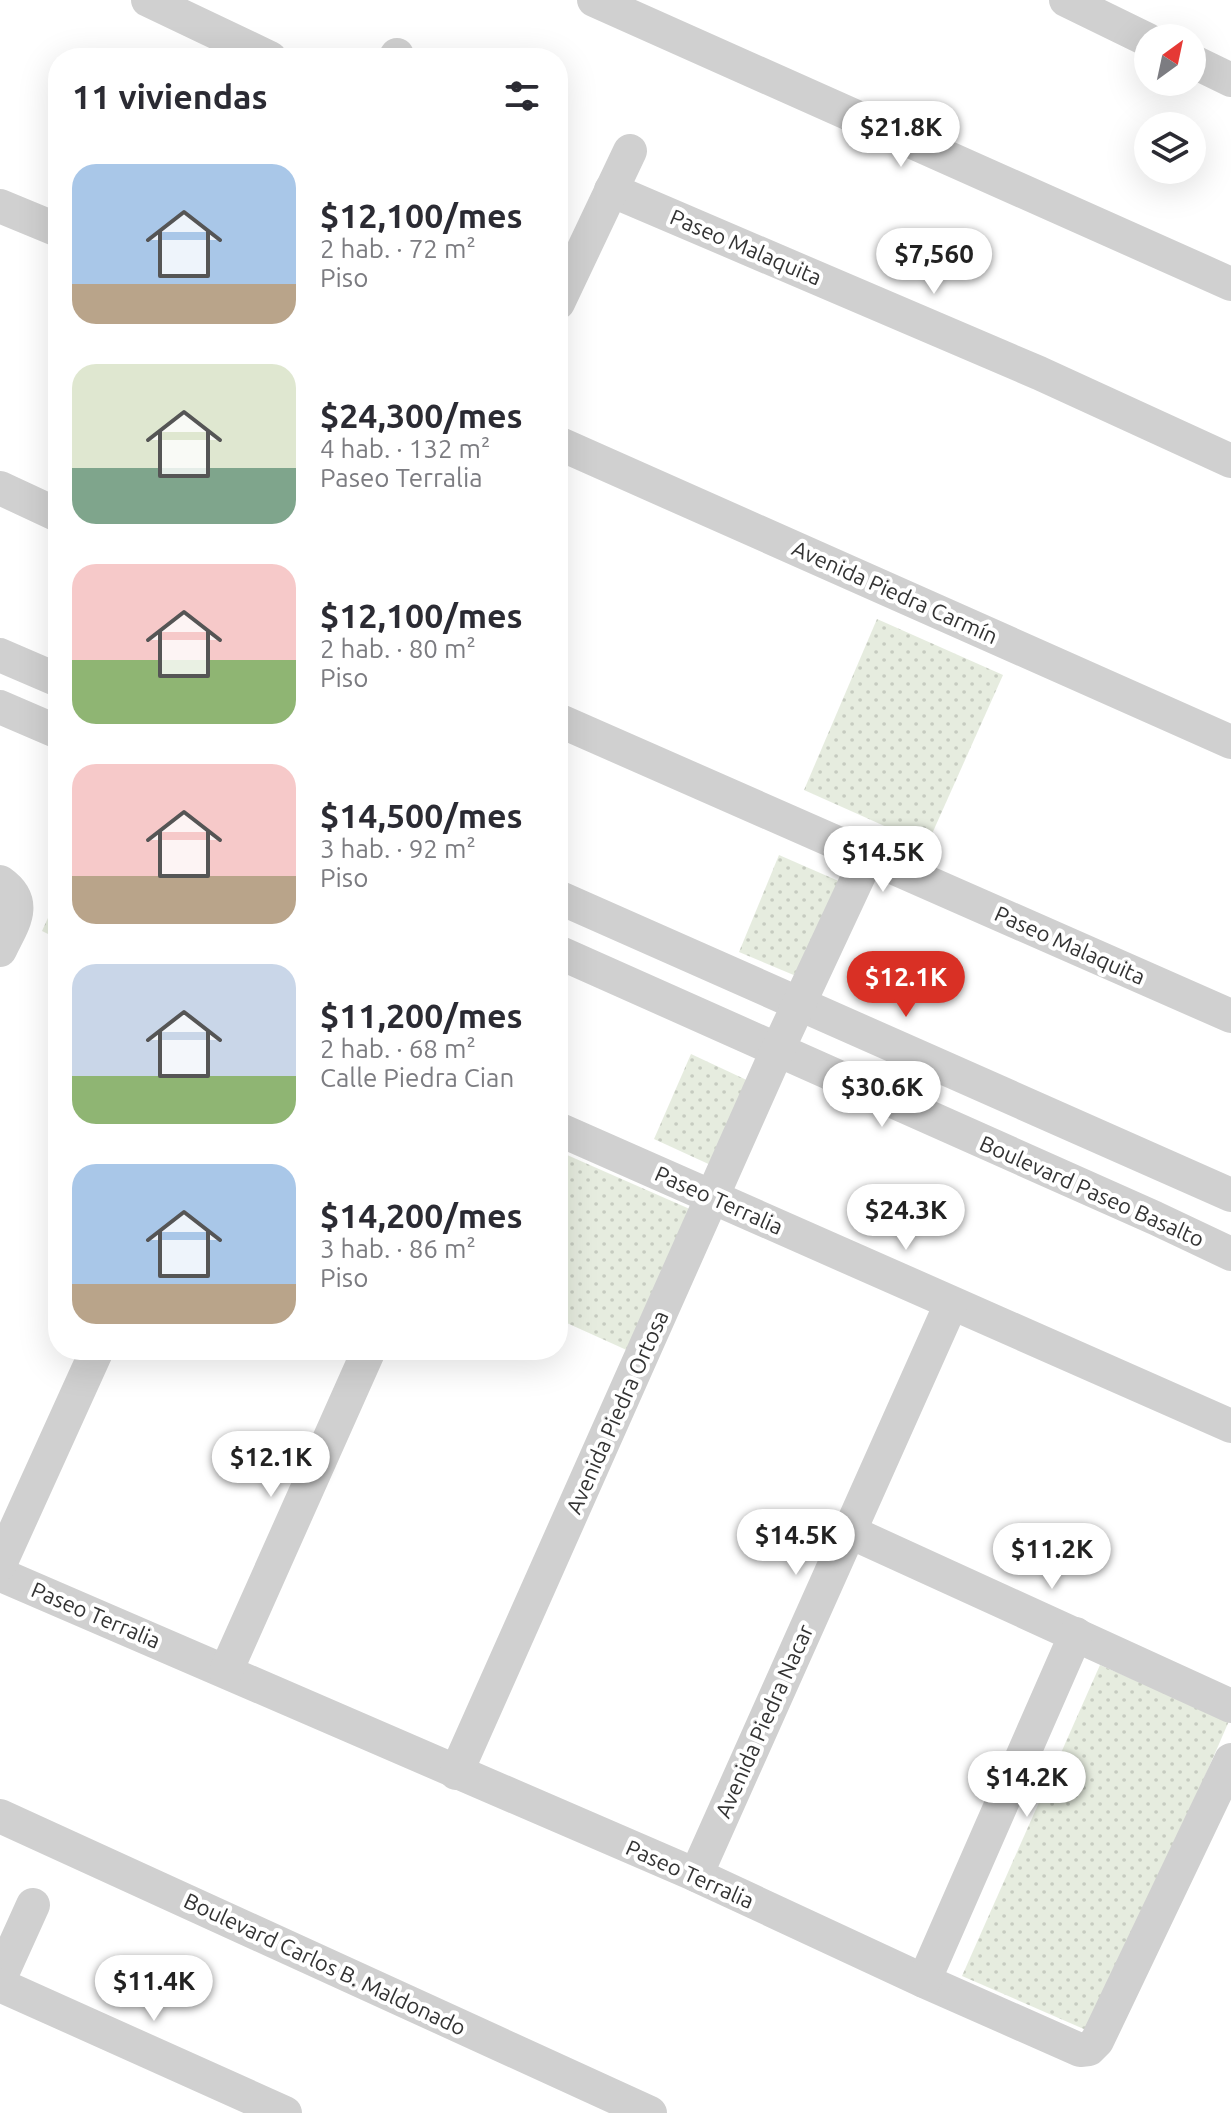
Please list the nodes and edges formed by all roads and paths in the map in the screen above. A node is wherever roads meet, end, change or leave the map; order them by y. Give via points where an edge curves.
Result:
1 (148, 0) edge
2 (594, 0) edge
3 (1066, 0) edge
4 (1134, 33) edge
5 (249, 48) edge
6 (1206, 68) edge
7 (1231, 80) edge
8 (630, 151) dead end
9 (611, 190) junction
10 (0, 206) edge
11 (48, 226) edge
12 (568, 282) edge
13 (1231, 284) edge
14 (568, 447) edge
15 (1231, 461) edge
16 (0, 488) edge
17 (48, 510) edge
18 (0, 655) edge
19 (48, 676) edge
20 (0, 707) edge
21 (568, 724) edge
22 (48, 728) edge
23 (1231, 742) edge
24 (868, 856) junction
25 (7, 888) edge
26 (568, 901) edge
27 (0, 950) edge
28 (568, 957) edge
29 (800, 1003) junction
30 (1231, 1016) edge
31 (777, 1051) junction
32 (568, 1133) edge
33 (1231, 1195) edge
34 (713, 1197) junction
35 (1231, 1254) edge
36 (951, 1304) junction
37 (92, 1360) edge
38 (365, 1360) edge
39 (1231, 1426) edge
40 (848, 1531) junction
41 (0, 1564) edge
42 (1076, 1634) junction
43 (226, 1671) junction
44 (1231, 1706) edge
45 (1231, 1760) edge
46 (456, 1773) junction
47 (0, 1816) edge
48 (696, 1875) junction
49 (33, 1905) dead end
50 (0, 1978) edge
51 (924, 1981) junction
52 (0, 1985) edge
53 (285, 2113) edge
54 (650, 2113) edge

1 - 5 street
2 - 13 street
3 - 4 street
6 - 7 street
8 - 9 street
9 - 12 street
9 - 15 street, Paseo Malaquita
10 - 11 street
14 - 23 street, Avenida Piedra Carmín
16 - 17 street
18 - 19 street
20 - 22 street
21 - 24 street, Paseo Malaquita
24 - 29 street, Avenida Piedra Ortosa
24 - 30 street, Paseo Malaquita
25 - 27 street via 16,915
26 - 29 street
28 - 31 street, Boulevard Paseo Basalto
29 - 31 street, Avenida Piedra Ortosa
29 - 33 street
31 - 34 street, Avenida Piedra Ortosa
31 - 35 street, Boulevard Paseo Basalto
32 - 34 street, Paseo Terralia
34 - 36 street, Paseo Terralia
34 - 46 street, Avenida Piedra Ortosa
36 - 39 street, Paseo Terralia
36 - 40 street, Avenida Piedra Nacar
37 - 41 street, Paseo Terralia
38 - 43 street
40 - 42 street
40 - 48 street, Avenida Piedra Nacar
41 - 43 street, Paseo Terralia via 6,1577
42 - 44 street
42 - 51 street
43 - 46 street, Paseo Terralia
45 - 51 street, Paseo Terralia via 1089,2049 1080,2050
46 - 48 street, Paseo Terralia
47 - 54 street, Boulevard Carlos B. Maldonado
48 - 51 street, Paseo Terralia
49 - 50 street
52 - 53 street

